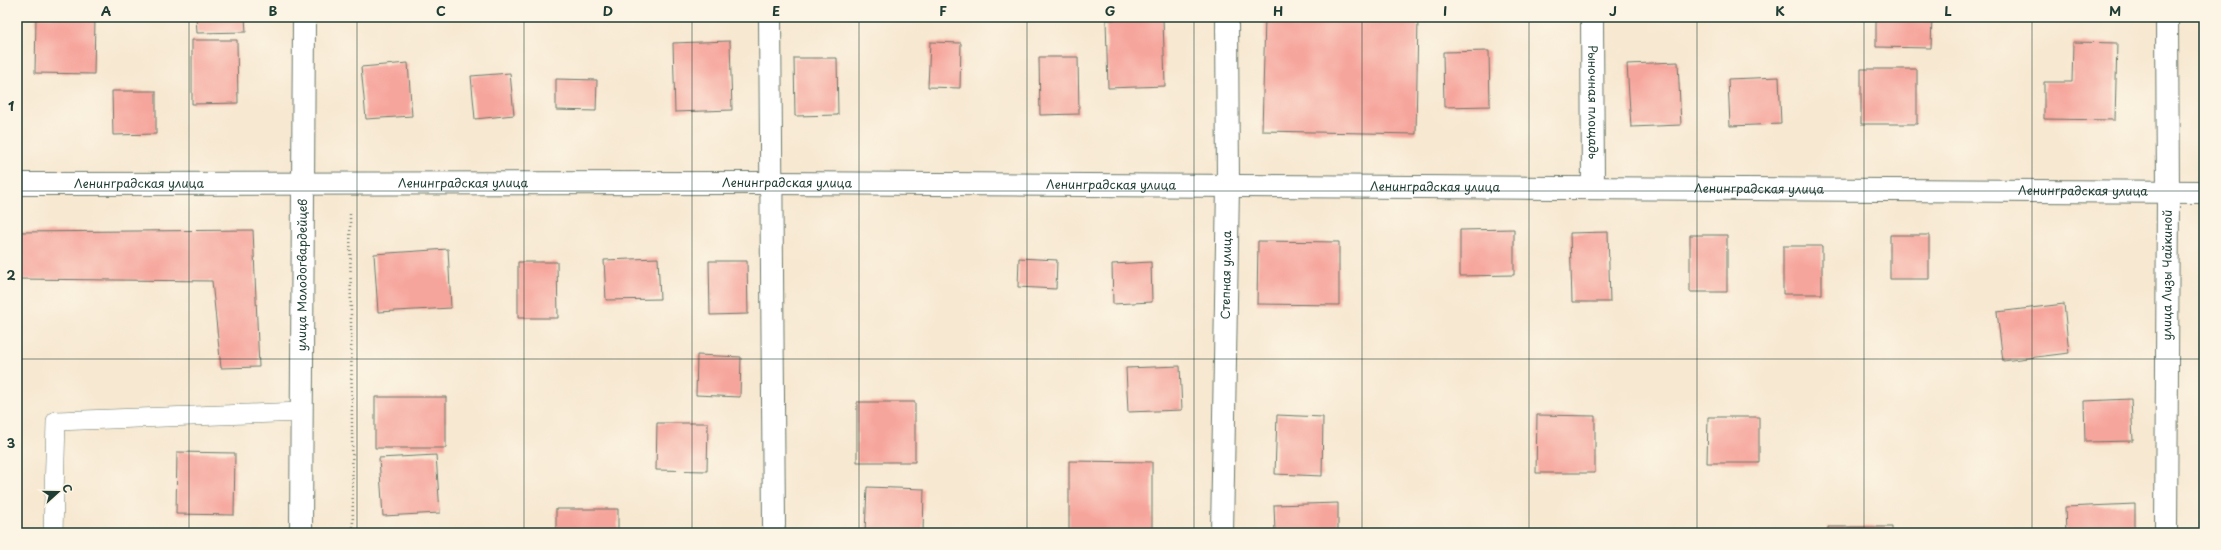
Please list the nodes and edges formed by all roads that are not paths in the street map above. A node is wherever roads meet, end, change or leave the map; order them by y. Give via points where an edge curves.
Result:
1 (304, 17) edge
2 (770, 17) edge
3 (1227, 17) edge
4 (1592, 17) edge
5 (2167, 17) edge
6 (304, 183) junction
7 (772, 183) junction
8 (17, 184) edge
9 (1228, 186) junction
10 (1593, 187) junction
11 (2204, 192) edge
12 (2168, 193) junction
13 (302, 412) junction
14 (774, 525) dead end
15 (53, 533) edge
16 (301, 533) edge
17 (1222, 533) edge
18 (2166, 533) edge

1 - 6 street, улица Молодогвардейцев
2 - 7 street
3 - 9 street, Степная улица
4 - 10 street, Рыночная площадь
5 - 12 street, улица Лизы Чайкиной
6 - 7 street, Ленинградская улица
6 - 8 street, Ленинградская улица
6 - 13 street, улица Молодогвардейцев
7 - 9 street, Ленинградская улица
7 - 14 street
9 - 10 street, Ленинградская улица
9 - 17 street, Степная улица
10 - 12 street, Ленинградская улица
11 - 12 street, Ленинградская улица
12 - 18 street, улица Лизы Чайкиной
13 - 15 lane via 56,421
13 - 16 street, улица Молодогвардейцев

